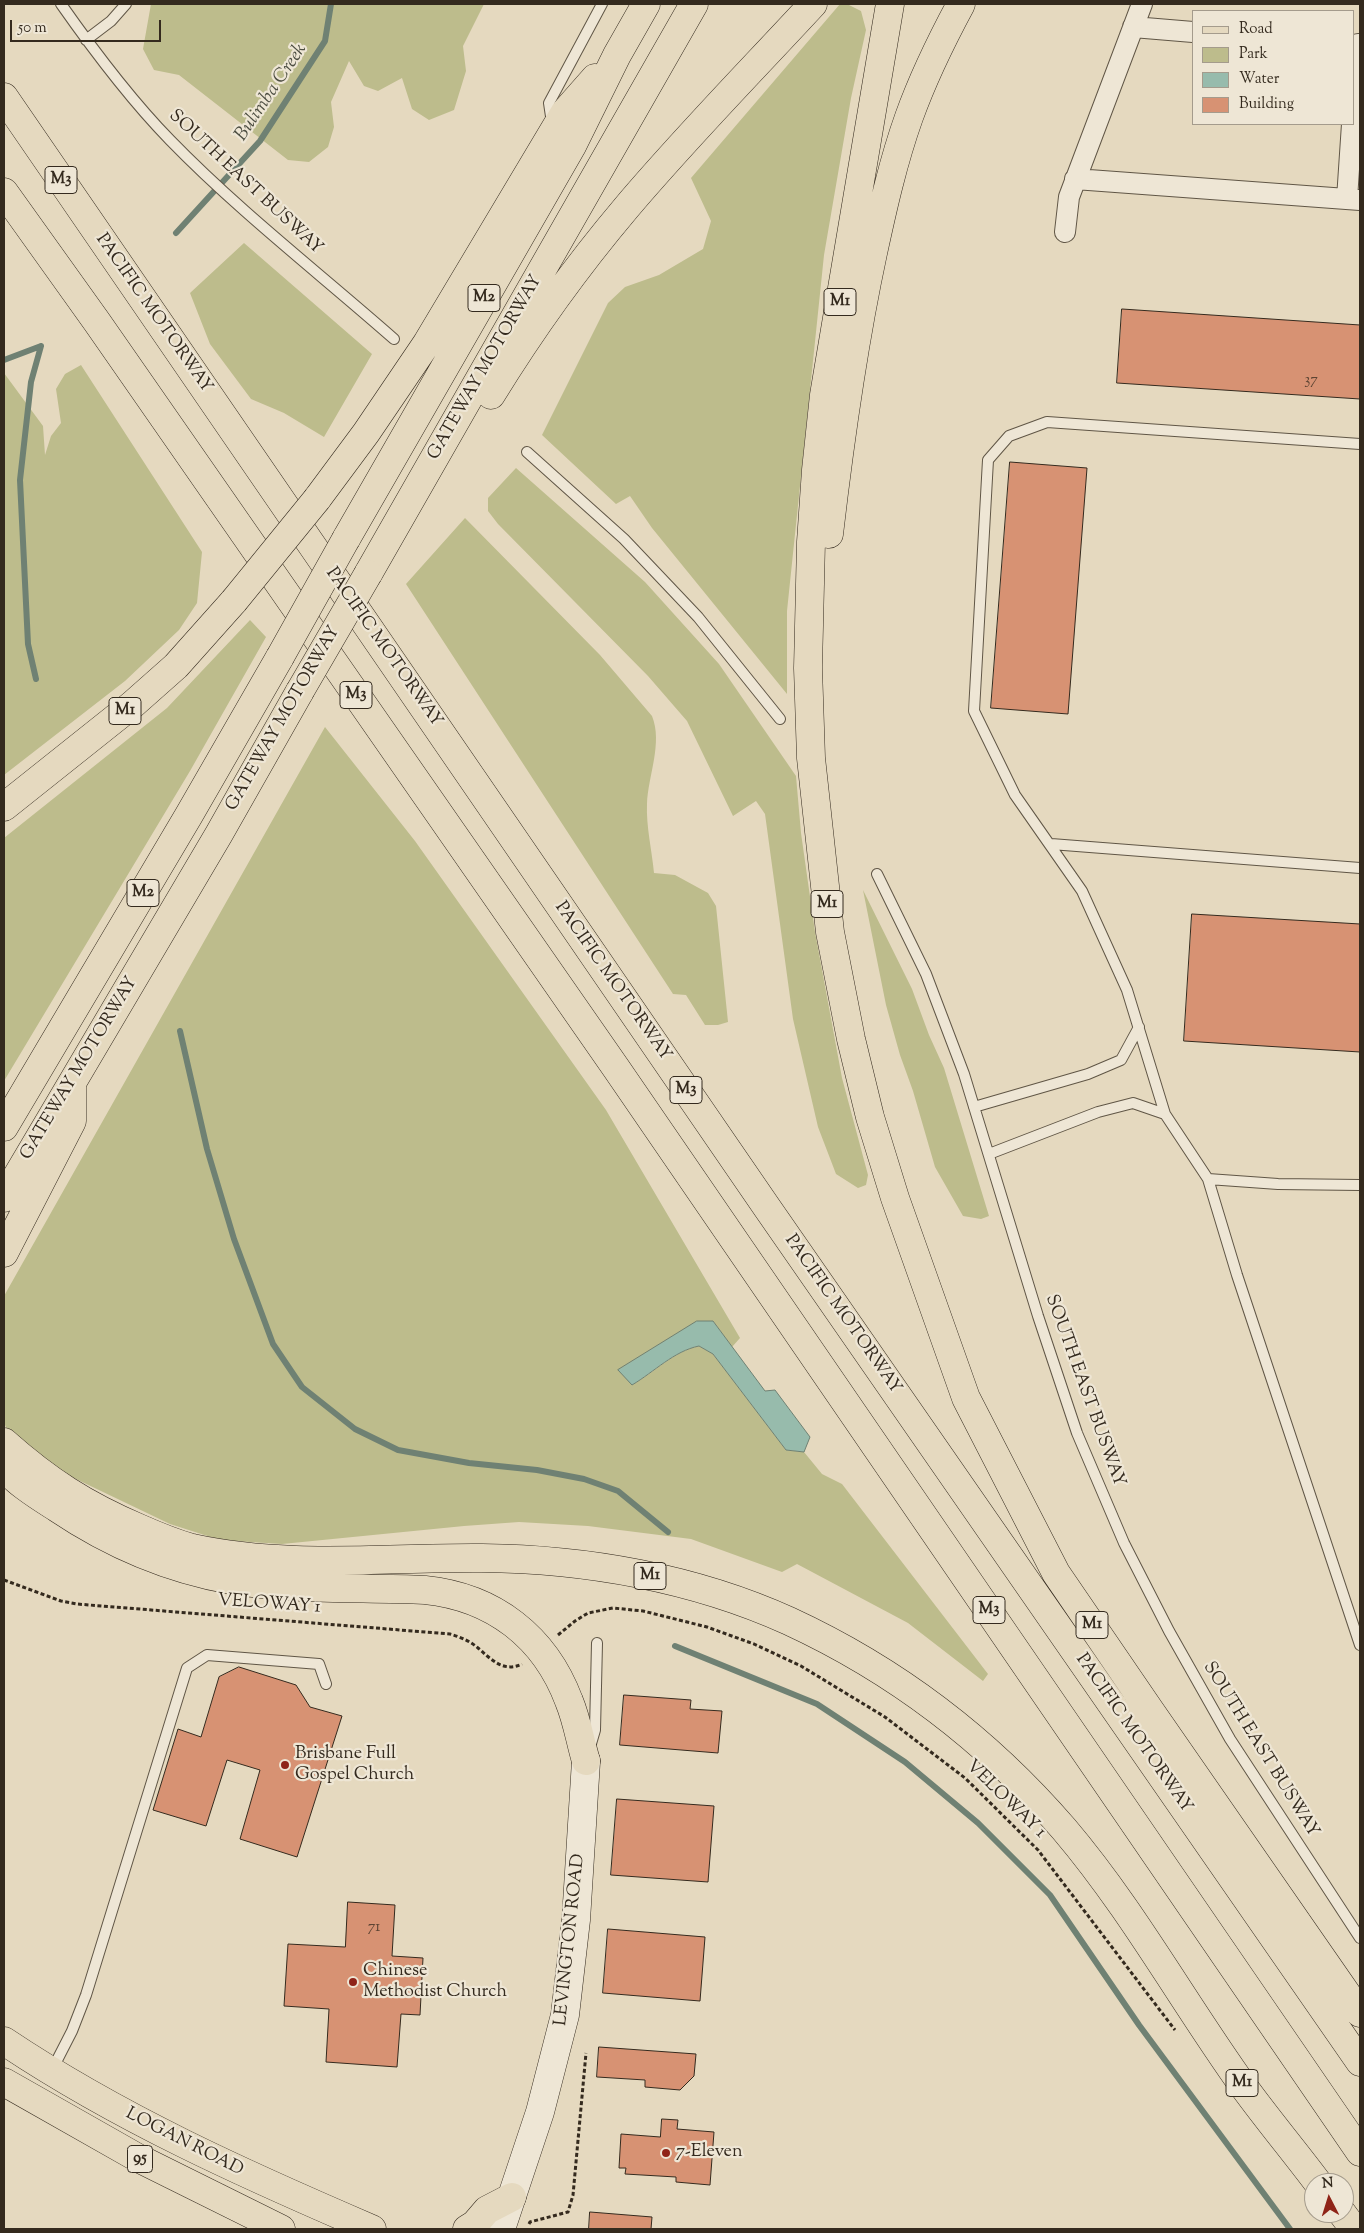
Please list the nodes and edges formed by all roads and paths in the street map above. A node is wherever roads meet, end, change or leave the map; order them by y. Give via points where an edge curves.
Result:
1 (61, 4) edge
2 (126, 4) edge
3 (602, 4) edge
4 (646, 4) edge
5 (694, 4) edge
6 (813, 4) edge
7 (890, 4) edge
8 (961, 4) edge
9 (1142, 4) edge
10 (1133, 27) junction
11 (1192, 32) edge
12 (86, 40) junction
13 (1357, 44) edge
14 (616, 55) junction
15 (4, 97) edge
16 (1354, 98) edge
17 (1352, 125) edge
18 (553, 132) junction
19 (1075, 179) junction
20 (4, 192) edge
21 (1353, 199) edge
22 (1065, 232) dead end
23 (394, 338) dead end
24 (1360, 444) edge
25 (527, 452) dead end
26 (437, 453) junction
27 (810, 603) junction
28 (780, 718) dead end
29 (4, 807) edge
30 (1051, 844) junction
31 (1360, 868) edge
32 (877, 874) dead end
33 (1139, 1027) junction
34 (72, 1083) junction
35 (974, 1107) junction
36 (1165, 1114) junction
37 (4, 1127) edge
38 (989, 1154) junction
39 (1208, 1179) junction
40 (1360, 1185) edge
41 (4, 1198) edge
42 (4, 1254) edge
43 (4, 1442) edge
44 (4, 1465) edge
45 (4, 1580) edge
46 (552, 1639) dead end
47 (597, 1643) dead end
48 (1360, 1645) edge
49 (525, 1663) dead end
50 (326, 1684) dead end
51 (586, 1761) junction
52 (1360, 1938) edge
53 (1360, 2013) edge
54 (1175, 2031) dead end
55 (4, 2041) edge
56 (586, 2053) dead end
57 (1360, 2062) edge
58 (52, 2070) junction
59 (4, 2082) edge
60 (1360, 2152) edge
61 (1310, 2173) edge
62 (512, 2197) junction
63 (281, 2229) edge
64 (372, 2229) edge
65 (467, 2229) edge
66 (501, 2229) edge
67 (527, 2229) edge

1 - 12 lane, SOUTH EAST BUSWAY
2 - 12 lane via 111,21
3 - 18 lane via 549,103
4 - 14 main road, GATEWAY MOTORWAY / M1
5 - 26 main road, GATEWAY MOTORWAY / M2
6 - 26 main road via 626,208 519,352 469,431
7 - 27 main road, M1 via 824,395 816,470
8 - 27 main road via 931,61 909,116 883,207 844,407 828,540
9 - 10 street
10 - 11 street
10 - 19 street
12 - 23 lane, SOUTH EAST BUSWAY via 170,140 246,211
13 - 16 street
14 - 18 main road, M1 via 565,112
14 - 37 main road, GATEWAY MOTORWAY / M2, bridge via 572,146 190,815
15 - 57 main road, PACIFIC MOTORWAY / M3 via 768,1209
17 - 21 street
18 - 29 main road, M1, bridge via 427,343 317,499 234,601 168,672 132,705
19 - 21 street
19 - 22 street via 1069,197
20 - 60 main road, M3 via 616,1068
24 - 30 lane via 1047,422 1009,436 988,460 974,711 1015,796
25 - 28 lane via 624,539 698,617
26 - 34 main road, GATEWAY MOTORWAY / M2, bridge
27 - 53 main road, M1 via 808,668 812,766 830,932 847,1020 870,1117 895,1198 966,1398 1056,1573
30 - 31 lane
30 - 33 lane via 1082,891 1127,990
32 - 35 lane, SOUTH EAST BUSWAY via 926,974
33 - 35 lane via 1121,1060 1088,1074
33 - 36 lane
34 - 41 main road, GATEWAY MOTORWAY / M2
34 - 42 main road via 72,1121
35 - 38 lane, SOUTH EAST BUSWAY
36 - 38 lane via 1133,1103 1098,1112
36 - 39 lane
38 - 52 lane, SOUTH EAST BUSWAY via 1077,1433 1124,1543 1230,1739
39 - 40 lane
39 - 48 lane
43 - 61 main road, M1 via 74,1496 128,1524 188,1547 252,1557 303,1560 482,1558 614,1569 746,1604 789,1621 865,1661 900,1683 983,1746 1066,1831 1244,2087
44 - 51 main road via 22,1483 76,1521 128,1548 192,1571 268,1584 444,1592 482,1604 528,1636 549,1662 569,1701
45 - 49 path, VELOWAY 1 via 77,1604 450,1634 469,1642 496,1664 514,1667
46 - 54 path, VELOWAY 1 via 574,1621 601,1609 643,1611 707,1626 754,1644 801,1666 885,1717 965,1778 1038,1850
47 - 51 lane, LEVINGTON ROAD via 595,1730
50 - 58 lane via 318,1664 207,1654 187,1668 86,1994
51 - 62 street, LEVINGTON ROAD via 576,1920 565,2016 548,2085
55 - 58 main road, LOGAN ROAD / 95
56 - 67 path via 573,2195 568,2212 530,2222
58 - 64 main road, LOGAN ROAD / 95 via 216,2160
59 - 63 main road, LOGAN ROAD / 95 via 130,2153
62 - 65 main road via 487,2210
62 - 66 street, LEVINGTON ROAD

